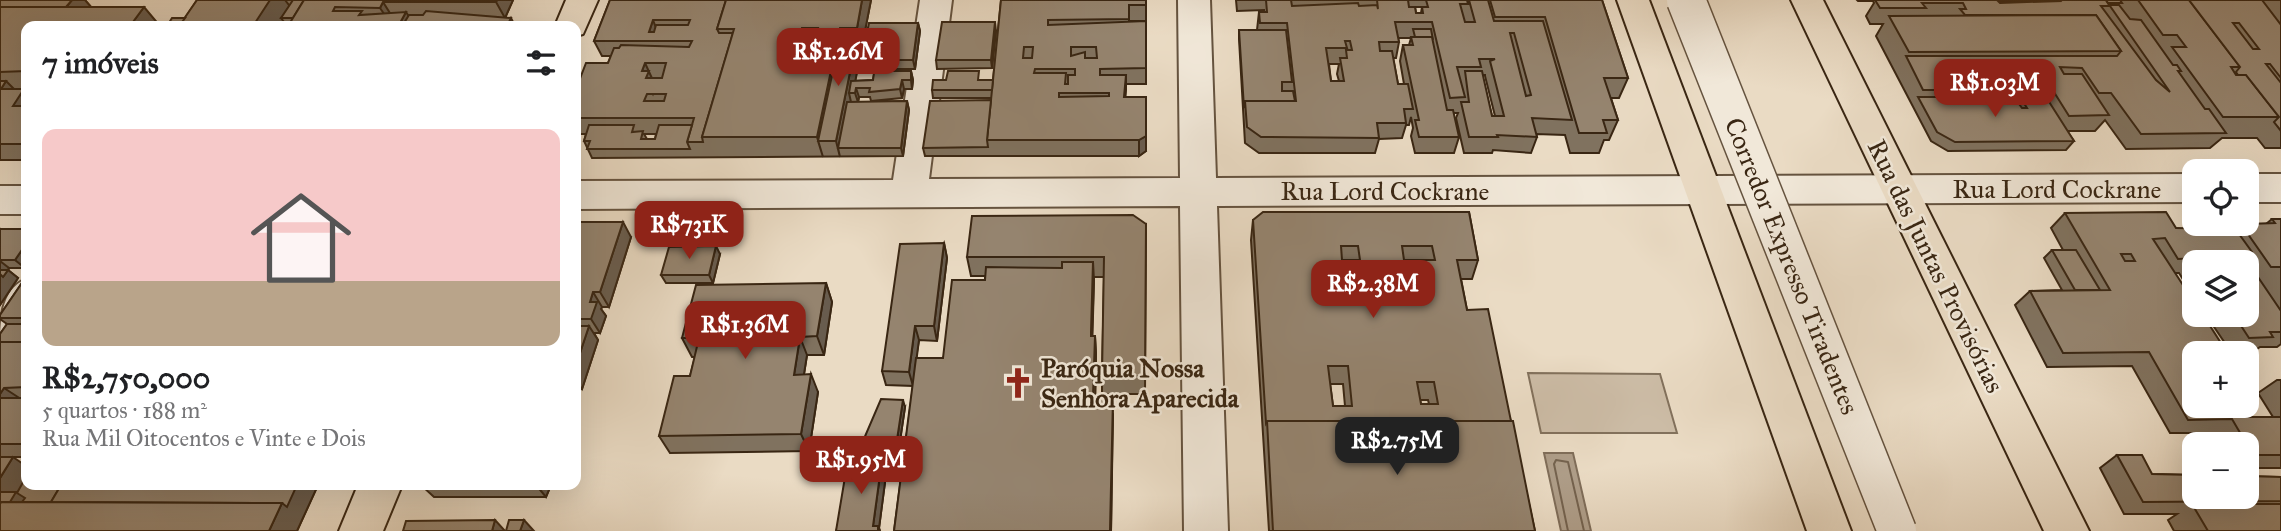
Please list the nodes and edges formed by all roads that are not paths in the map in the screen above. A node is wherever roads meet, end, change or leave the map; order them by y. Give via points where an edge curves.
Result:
1 (582, 0) edge
2 (936, 0) edge
3 (1194, 0) edge
4 (1633, 0) edge
5 (1686, 0) edge
6 (1807, 0) edge
7 (573, 21) edge
8 (2182, 188) edge
9 (2259, 188) edge
10 (2281, 188) edge
11 (1718, 189) junction
12 (1880, 189) junction
13 (1197, 193) junction
14 (909, 194) junction
15 (581, 195) edge
16 (0, 200) edge
17 (21, 200) edge
18 (21, 302) edge
19 (0, 334) edge
20 (378, 490) edge
21 (360, 531) edge
22 (1206, 531) edge
23 (1829, 531) edge
24 (1897, 531) edge
25 (2067, 531) edge

1 - 7 main road
2 - 14 street
3 - 13 street
4 - 11 main road
5 - 24 street, Corredor Expresso Tiradentes, bridge
6 - 12 main road, Rua das Juntas Provisórias
8 - 12 street, Rua Lord Cockrane
9 - 10 street
11 - 12 street, Rua Lord Cockrane
11 - 13 street, Rua Lord Cockrane
11 - 23 main road
12 - 25 main road, Rua das Juntas Provisórias
13 - 14 street, Rua Lord Cockrane
13 - 22 street
14 - 15 street, Rua Lord Cockrane
16 - 17 street
18 - 19 street
20 - 21 main road

